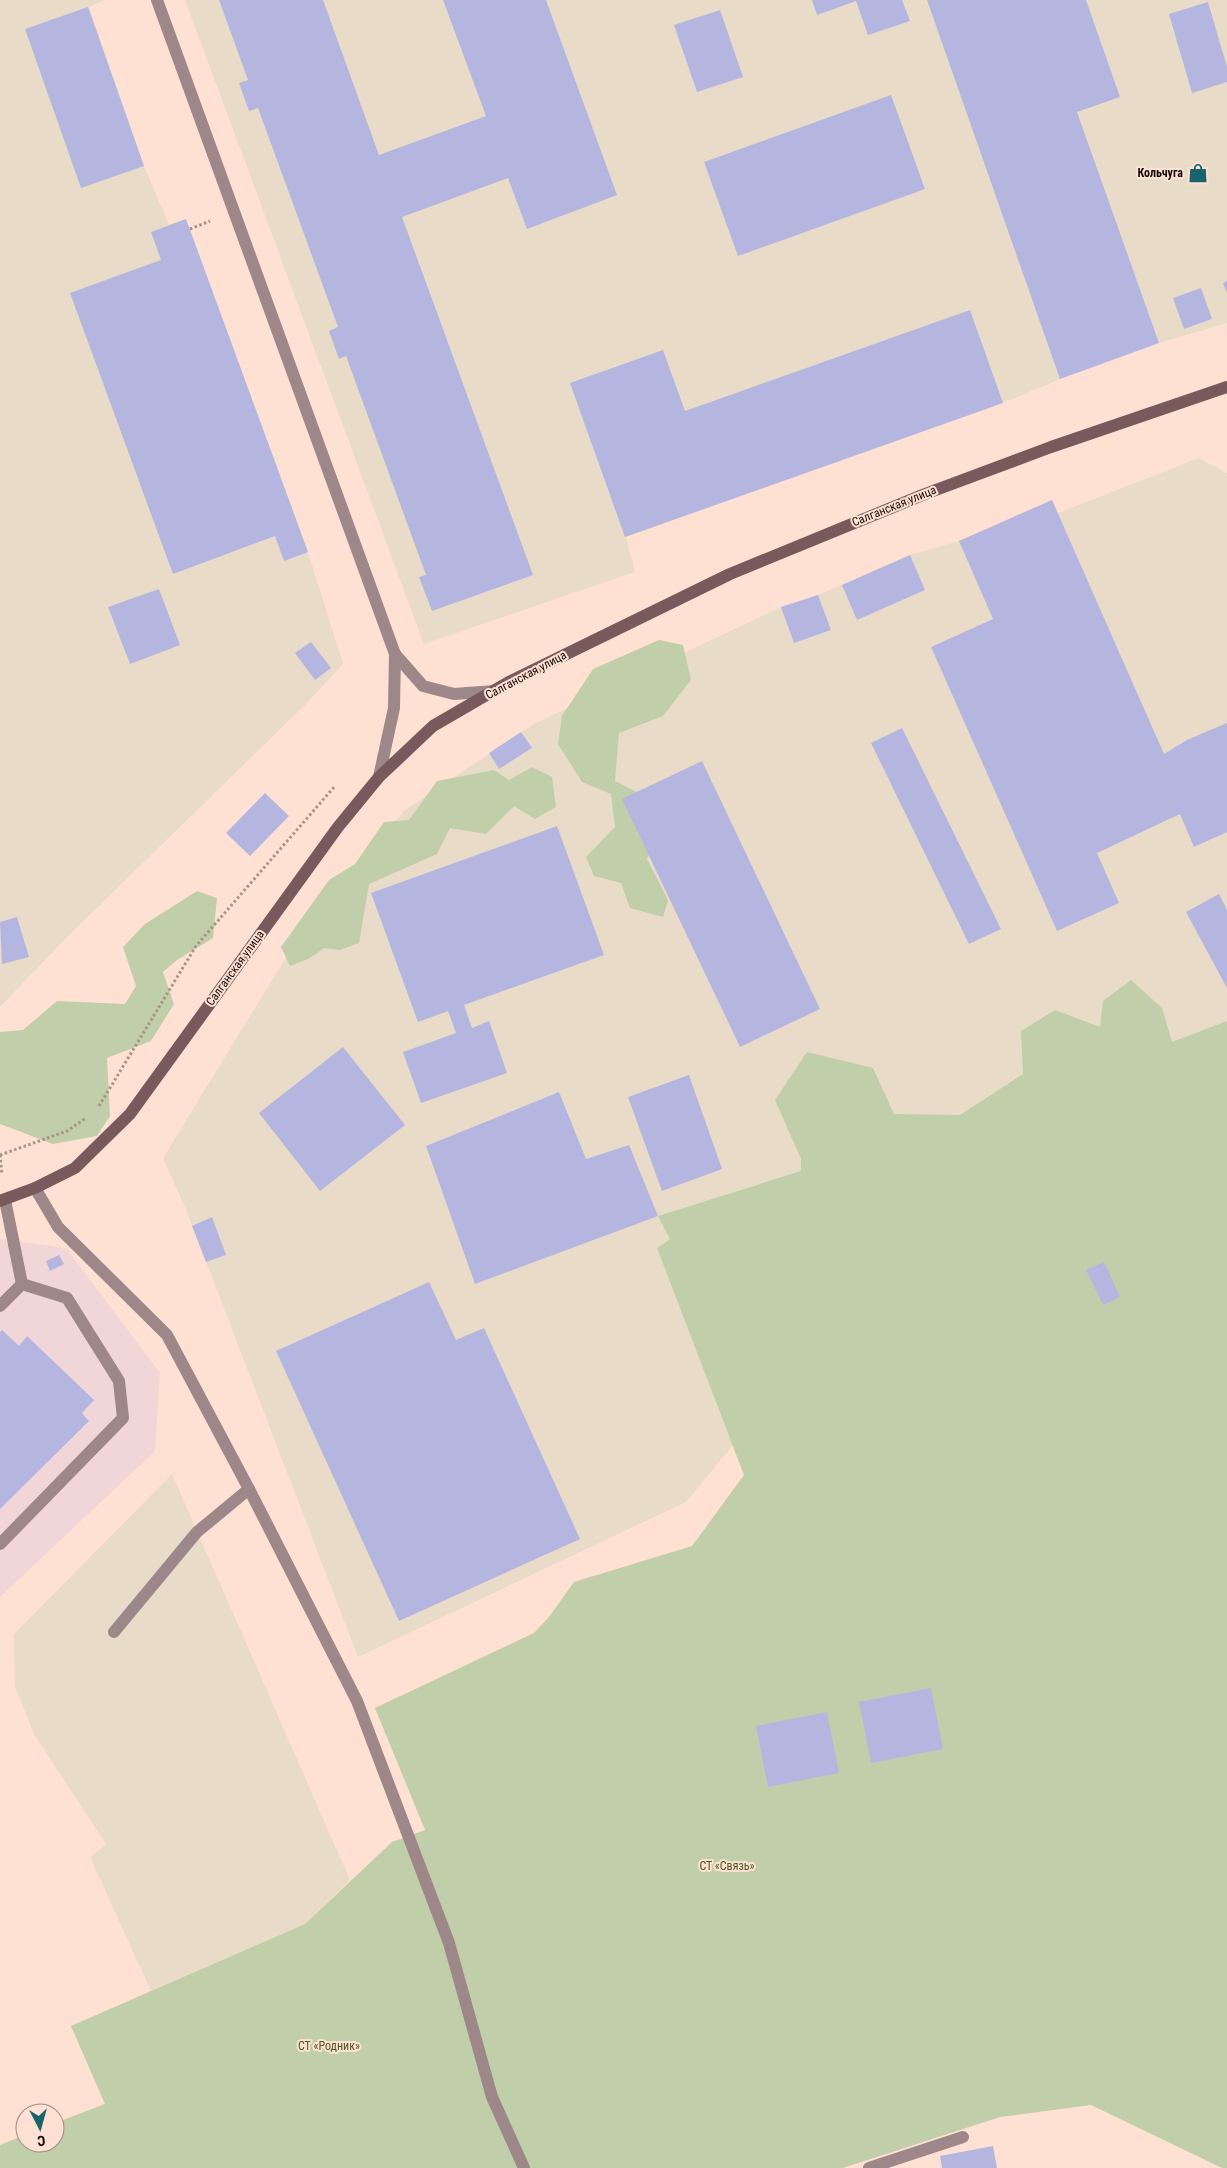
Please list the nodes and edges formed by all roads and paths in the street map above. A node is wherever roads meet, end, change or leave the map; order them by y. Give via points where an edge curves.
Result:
1 (157, 0) edge
2 (210, 221) dead end
3 (190, 229) dead end
4 (1227, 387) edge
5 (395, 654) junction
6 (495, 690) junction
7 (379, 776) junction
8 (336, 786) dead end
9 (95, 1112) dead end
10 (88, 1117) dead end
11 (0, 1156) edge
12 (35, 1188) junction
13 (2, 1201) edge
14 (22, 1284) junction
15 (0, 1306) edge
16 (249, 1489) junction
17 (0, 1544) edge
18 (114, 1632) dead end
19 (963, 2137) dead end
20 (524, 2168) edge
21 (869, 2168) edge

1 - 5 street
2 - 3 path
4 - 6 street, Салганская улица via 1051,447 816,538 730,574
5 - 6 street via 423,686 454,694
5 - 7 street via 394,708
6 - 7 street, Салганская улица via 433,726
7 - 12 street, Салганская улица via 332,835 130,1114 75,1168
8 - 9 path via 196,946
10 - 11 path via 67,1131
12 - 13 street, Салганская улица
12 - 16 street via 58,1227 167,1336
13 - 14 street
14 - 15 street
14 - 17 street via 68,1298 119,1381 123,1418
16 - 18 street via 198,1532
16 - 20 street via 357,1702 449,1943 492,2097
19 - 21 street

